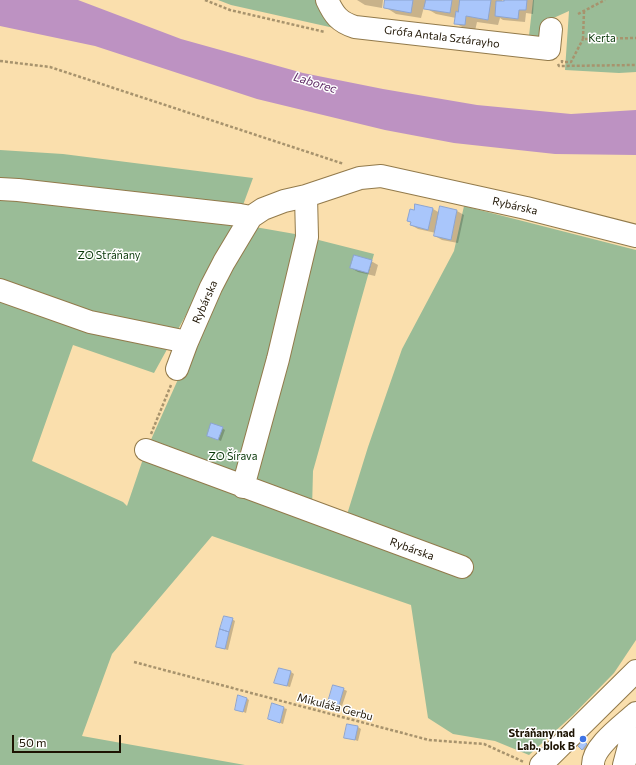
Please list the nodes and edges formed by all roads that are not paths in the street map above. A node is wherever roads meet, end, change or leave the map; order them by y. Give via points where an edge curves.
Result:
1 (327, 0) edge
2 (550, 39) road end
3 (0, 189) edge
4 (306, 196) junction
5 (251, 218) junction
6 (636, 236) edge
7 (0, 290) edge
8 (187, 342) junction
9 (177, 369) road end
10 (146, 450) road end
11 (243, 487) junction
12 (462, 567) dead end
13 (636, 671) edge
14 (636, 713) edge
15 (636, 720) edge
16 (535, 764) edge
17 (593, 765) edge
18 (624, 765) edge

1 - 2 street, Grófa Antala Sztárayho via 340,20 355,27
3 - 5 street
4 - 5 street, Rybárska via 263,209
4 - 6 street, Rybárska via 360,178 381,176 526,208
4 - 11 street via 307,237
5 - 8 street, Rybárska via 221,268
7 - 8 street via 90,322
8 - 9 street, Rybárska
10 - 11 street, Rybárska
11 - 12 street, Rybárska
13 - 16 street
14 - 17 street via 598,748
15 - 18 street

